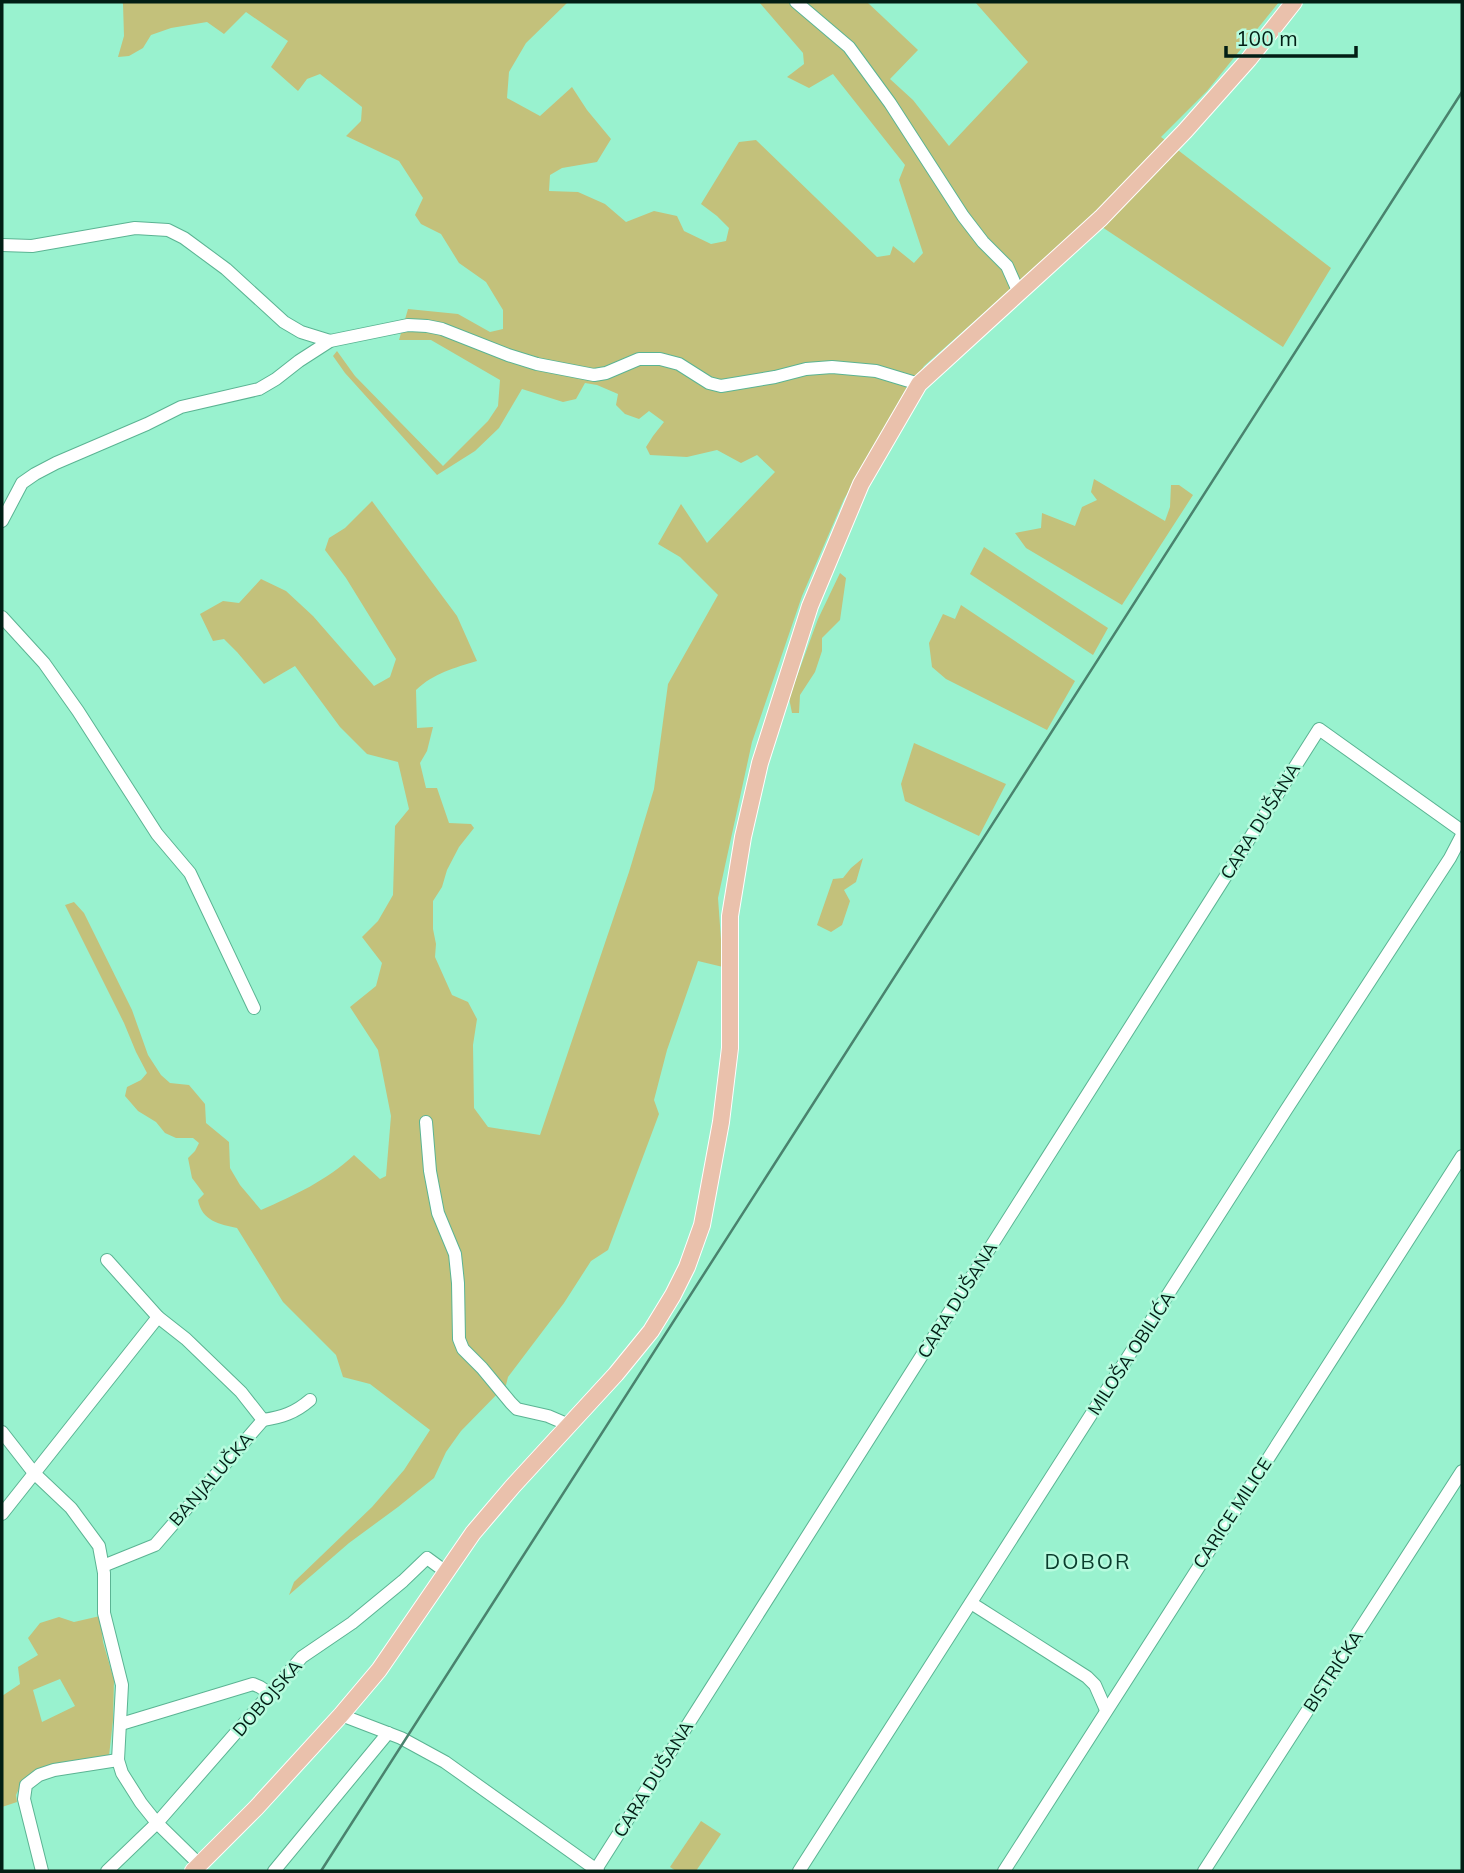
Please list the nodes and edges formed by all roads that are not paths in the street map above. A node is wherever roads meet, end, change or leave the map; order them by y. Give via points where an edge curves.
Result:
1 (796, 2) edge
2 (1294, 2) edge
3 (2, 245) edge
4 (1019, 293) junction
5 (330, 341) junction
6 (919, 384) junction
7 (2, 521) edge
8 (2, 617) edge
9 (1319, 729) joint
10 (1462, 833) edge
11 (254, 1008) dead end
12 (426, 1122) dead end
13 (1462, 1156) edge
14 (107, 1260) dead end
15 (158, 1317) junction
16 (310, 1400) dead end
17 (263, 1420) junction
18 (569, 1425) junction
19 (2, 1432) edge
20 (1462, 1471) edge
21 (34, 1474) junction
22 (2, 1514) edge
23 (103, 1566) junction
24 (446, 1572) junction
25 (971, 1603) junction
26 (270, 1694) junction
27 (1106, 1710) junction
28 (341, 1714) junction
29 (121, 1724) junction
30 (388, 1733) junction
31 (118, 1760) junction
32 (157, 1823) junction
33 (197, 1868) edge
34 (42, 1871) edge
35 (107, 1871) edge
36 (274, 1871) edge
37 (596, 1871) edge
38 (799, 1871) edge
39 (1004, 1871) edge
40 (1204, 1871) edge

1 - 4 street via 849,47 962,216 1007,266
2 - 4 main road via 1185,131 1101,218
3 - 5 street via 32,246 135,228 167,230 226,268 284,322
4 - 6 main road
5 - 6 street via 397,327 427,326 537,364 594,375 639,359 660,359 721,386 832,367 876,371
5 - 7 street via 259,388 181,407 35,474 22,484
6 - 18 main road via 861,484 815,594 760,763 730,916 730,1048 702,1225 687,1267 651,1331
8 - 11 street via 44,663 157,834 190,873
9 - 10 street, MILOŠA OBILIĆA
9 - 37 street, CARA DUŠANA
10 - 25 street, MILOŠA OBILIĆA
12 - 18 street via 438,1213 454,1254 463,1349 517,1409
13 - 27 street, CARICE MILICE
14 - 15 street, BANJALUČKA
15 - 17 street, BANJALUČKA via 241,1392
15 - 21 street
16 - 17 street via 286,1416
17 - 23 street, BANJALUČKA via 155,1545
18 - 24 main road via 474,1532
19 - 21 street
20 - 40 street, BISTRIČKA
21 - 22 street
21 - 23 street via 88,1530 99,1546
23 - 29 street via 104,1613 122,1685
24 - 26 street, DOBOJSKA via 427,1559 352,1623 302,1657
24 - 28 main road via 379,1670
25 - 27 street via 1087,1677 1096,1685
25 - 38 street, MILOŠA OBILIĆA
26 - 29 street via 253,1684
26 - 32 street, DOBOJSKA
27 - 39 street, CARICE MILICE
28 - 30 street
28 - 33 main road
29 - 31 street
30 - 36 street
30 - 37 street via 445,1762
31 - 32 street via 130,1787
31 - 34 street via 54,1770 26,1785 24,1799
32 - 33 street
32 - 35 street, DOBOJSKA

